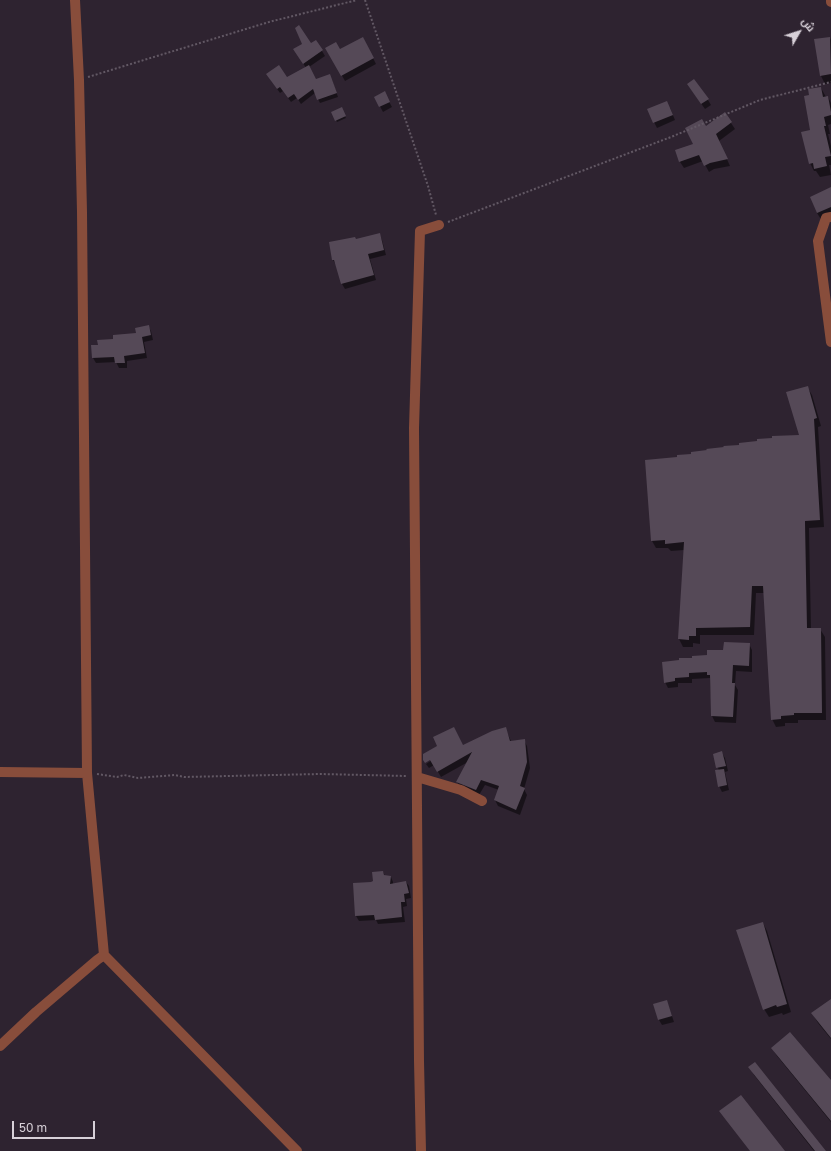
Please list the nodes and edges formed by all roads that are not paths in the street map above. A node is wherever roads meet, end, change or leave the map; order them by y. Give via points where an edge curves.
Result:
1 (75, 0) edge
2 (831, 217) edge
3 (439, 225) road end
4 (831, 342) edge
5 (0, 772) edge
6 (87, 773) junction
7 (417, 777) junction
8 (482, 801) dead end
9 (104, 955) junction
10 (0, 1046) edge
11 (297, 1151) edge
12 (421, 1151) edge

1 - 6 street via 82,220
2 - 4 street via 826,218 818,241
3 - 7 street via 420,231 414,428
5 - 6 street
6 - 9 street
7 - 8 street via 461,790
7 - 12 street
9 - 10 street
9 - 11 street

